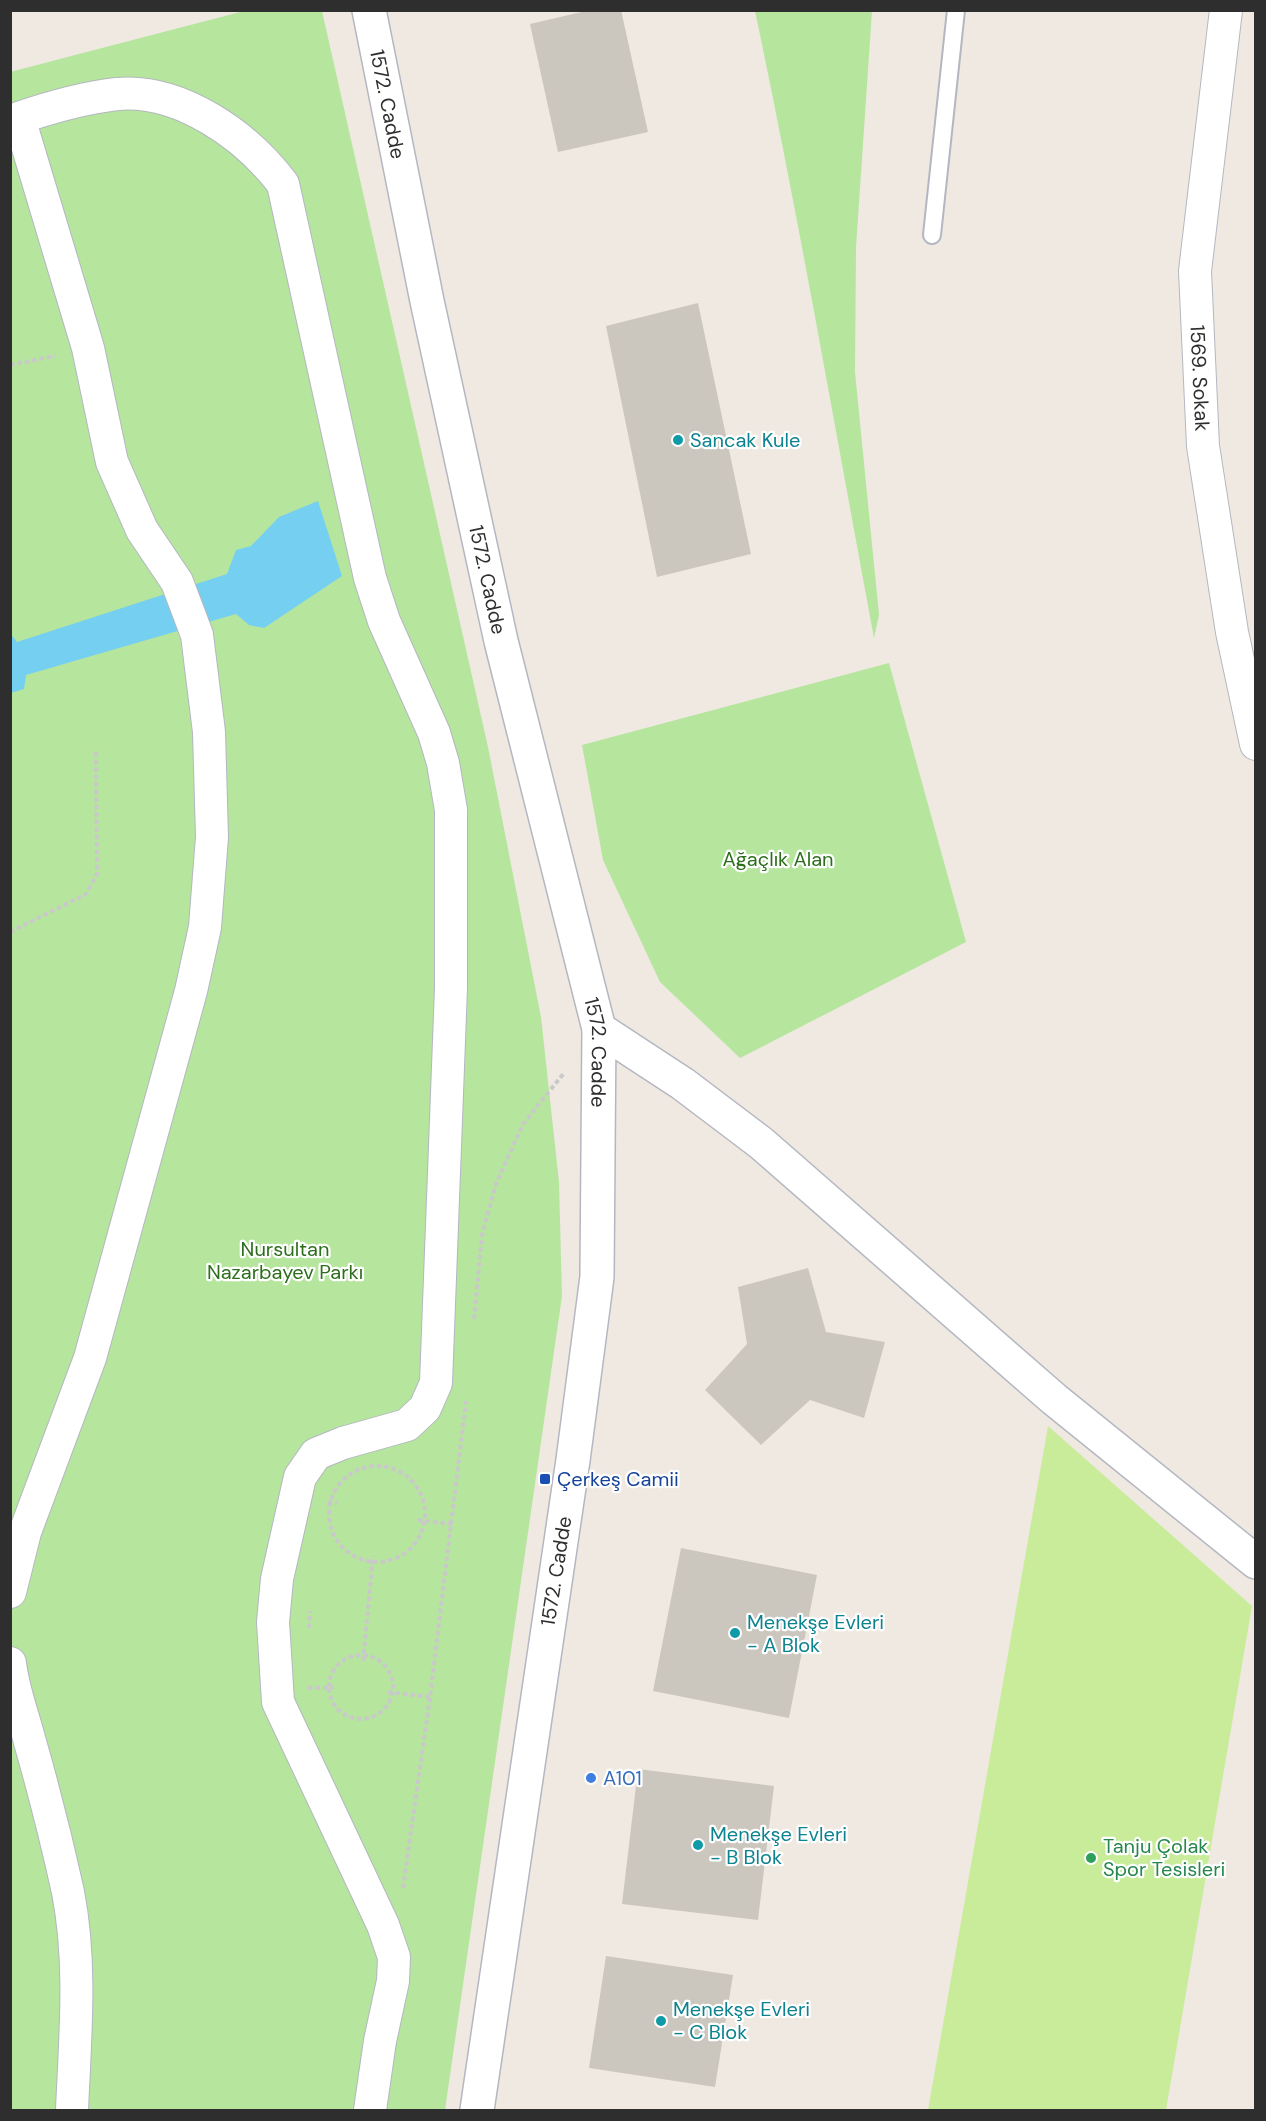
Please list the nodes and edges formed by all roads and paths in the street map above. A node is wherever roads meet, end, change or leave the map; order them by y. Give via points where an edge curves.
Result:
1 (369, 10) edge
2 (956, 10) edge
3 (1226, 10) edge
4 (932, 235) dead end
5 (88, 348) junction
6 (10, 365) edge
7 (1256, 744) edge
8 (96, 749) dead end
9 (10, 932) edge
10 (599, 1029) junction
11 (474, 1326) dead end
12 (467, 1395) dead end
13 (418, 1520) dead end
14 (424, 1521) junction
15 (452, 1524) junction
16 (373, 1559) junction
17 (1256, 1562) edge
18 (10, 1592) edge
19 (364, 1654) junction
20 (363, 1661) dead end
21 (10, 1663) edge
22 (391, 1692) junction
23 (430, 1697) junction
24 (402, 1895) dead end
25 (72, 2110) edge
26 (370, 2110) edge
27 (477, 2110) edge

1 - 10 main road, 1572. Cadde via 501,640
2 - 4 lane
3 - 7 street, 1569. Sokak via 1195,271 1203,446 1232,632
5 - 6 path
5 - 18 street via 112,462 142,530 177,582 198,635 209,732 212,837 205,927 191,991 90,1358 25,1532
5 - 26 street via 19,118 59,104 118,94 154,97 201,113 264,159 283,184 370,578 384,621 434,733 451,810 451,988 436,1383 425,1408 407,1425 316,1454 300,1477 277,1579 273,1622 278,1702 286,1725 383,1925 394,1957
8 - 9 path via 97,874 86,894
10 - 11 path via 523,1124 496,1184 483,1235
10 - 17 main road via 683,1084 761,1143 1054,1399
10 - 27 main road, 1572. Cadde via 597,1277
12 - 15 path
13 - 14 path
14 - 15 path
14 - 16 path via 420,1536 410,1549 396,1558
14 - 16 path via 422,1498 411,1479 398,1470 383,1466 353,1472 333,1494 331,1526 350,1553
15 - 23 path
16 - 19 path
19 - 20 path
19 - 22 path via 384,1663 394,1682
19 - 22 path via 343,1660 330,1677 330,1698 336,1707 364,1720 383,1711
21 - 25 street via 12,1684 68,1893 75,1943 77,2009
22 - 23 path
23 - 24 path

